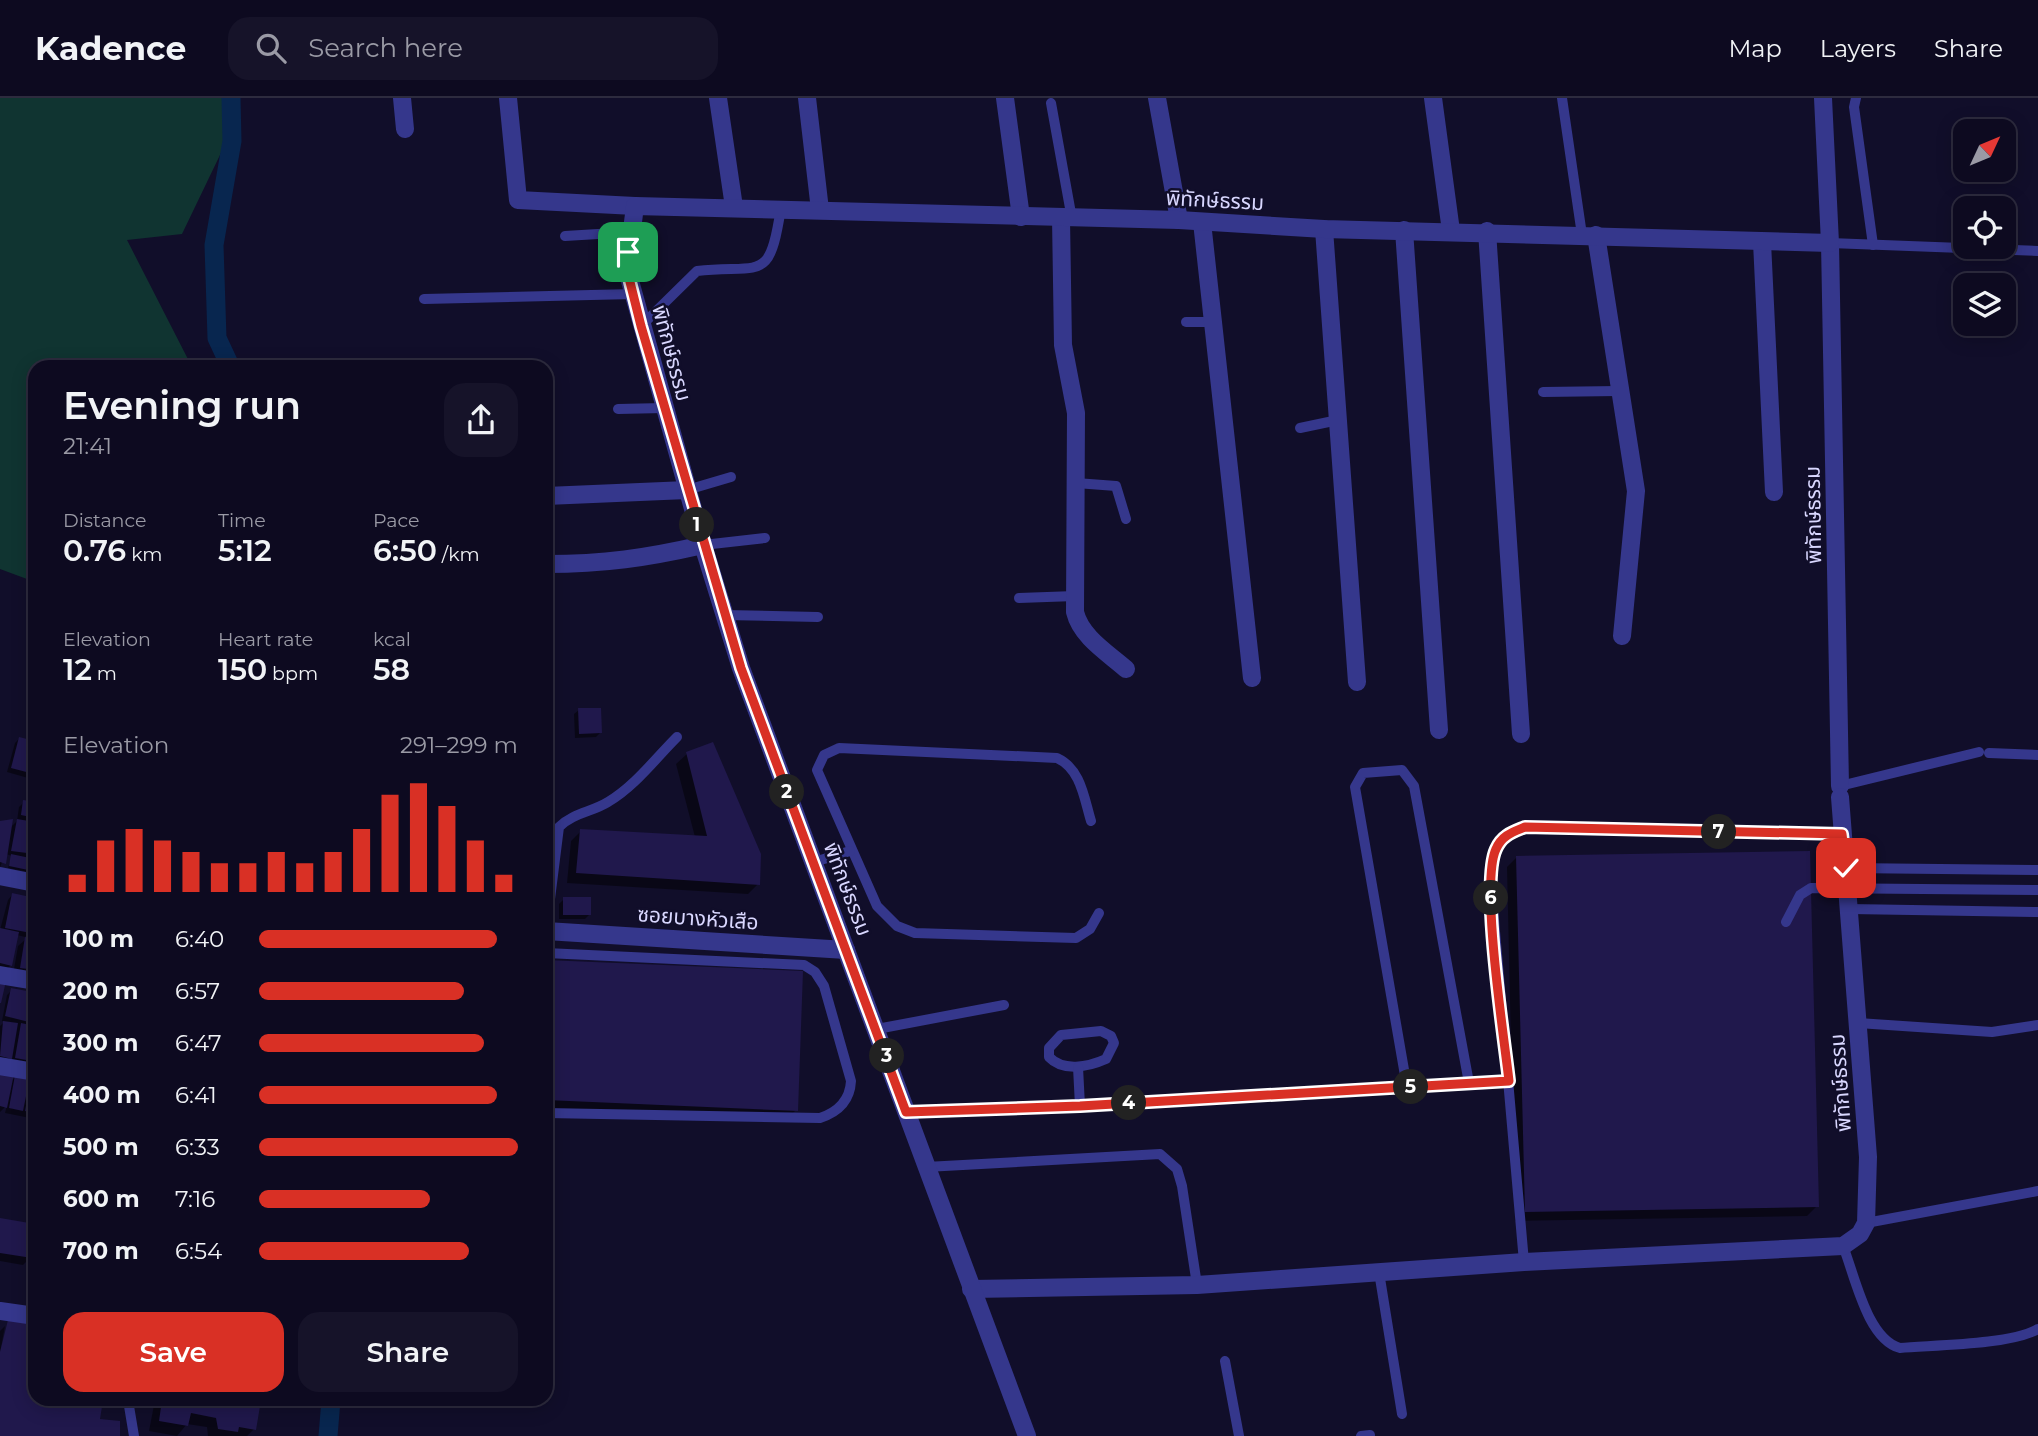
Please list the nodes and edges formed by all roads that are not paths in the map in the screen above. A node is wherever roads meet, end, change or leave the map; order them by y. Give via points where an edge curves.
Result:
1 (402, 98) edge
2 (508, 98) edge
3 (718, 98) edge
4 (807, 98) edge
5 (1004, 98) edge
6 (1157, 98) edge
7 (1433, 98) edge
8 (1562, 98) edge
9 (1823, 98) edge
10 (1856, 98) edge
11 (1051, 103) dead end
12 (405, 129) dead end
13 (635, 206) junction
14 (734, 207) junction
15 (780, 208) junction
16 (820, 210) junction
17 (1021, 217) junction
18 (1066, 218) junction
19 (1179, 220) junction
20 (1202, 222) junction
21 (1324, 229) junction
22 (1404, 230) junction
23 (1451, 231) junction
24 (1487, 231) junction
25 (631, 232) junction
26 (1589, 235) junction
27 (565, 236) dead end
28 (1762, 242) junction
29 (1830, 243) junction
30 (1873, 245) junction
31 (2038, 251) edge
32 (633, 294) junction
33 (424, 299) dead end
34 (1185, 322) dead end
35 (1212, 322) junction
36 (641, 326) junction
37 (1618, 391) junction
38 (1543, 392) dead end
39 (664, 408) junction
40 (618, 409) dead end
41 (1338, 420) junction
42 (1300, 428) dead end
43 (731, 477) dead end
44 (1076, 483) junction
45 (687, 490) junction
46 (1774, 492) dead end
47 (553, 496) edge
48 (1126, 519) dead end
49 (765, 538) dead end
50 (703, 545) junction
51 (553, 564) edge
52 (1075, 596) junction
53 (1019, 598) dead end
54 (724, 615) junction
55 (818, 617) dead end
56 (1622, 636) dead end
57 (1126, 669) dead end
58 (1252, 678) dead end
59 (1357, 682) dead end
60 (1439, 730) dead end
61 (1521, 734) dead end
62 (677, 737) dead end
63 (2038, 755) edge
64 (1840, 791) junction
65 (1091, 821) dead end
66 (1842, 834) junction
67 (850, 851) junction
68 (814, 862) junction
69 (1846, 868) junction
70 (2038, 870) edge
71 (553, 875) edge
72 (0, 876) edge
73 (28, 882) edge
74 (1847, 886) junction
75 (2038, 890) edge
76 (1850, 909) junction
77 (2038, 912) edge
78 (1098, 913) dead end
79 (1786, 922) dead end
80 (553, 931) edge
81 (846, 950) junction
82 (553, 953) edge
83 (0, 975) edge
84 (28, 980) edge
85 (1004, 1005) dead end
86 (1858, 1023) junction
87 (2038, 1025) edge
88 (877, 1029) junction
89 (0, 1066) edge
90 (1078, 1067) junction
91 (28, 1071) edge
92 (1509, 1081) junction
93 (1468, 1083) junction
94 (1407, 1087) junction
95 (1080, 1106) junction
96 (906, 1112) junction
97 (553, 1114) edge
98 (926, 1167) junction
99 (2038, 1191) edge
100 (1866, 1223) junction
101 (1843, 1246) junction
102 (1524, 1262) junction
103 (1379, 1272) junction
104 (1197, 1285) junction
105 (971, 1289) junction
106 (0, 1311) edge
107 (28, 1315) edge
108 (2038, 1329) edge
109 (1225, 1362) dead end
110 (129, 1406) edge
111 (1402, 1415) dead end
112 (1370, 1435) edge
113 (134, 1436) edge
114 (1027, 1436) edge
115 (1239, 1436) edge
116 (1361, 1436) edge

1 - 12 street
2 - 13 street via 518,200
3 - 14 street
4 - 16 street
5 - 17 street
6 - 19 street
7 - 23 street
8 - 26 lane
9 - 29 street, พิทักษ์ธรรม
10 - 30 lane
11 - 18 lane
13 - 14 street, พิทักษ์ธรรม
13 - 25 street, พิทักษ์ธรรม
14 - 15 street, พิทักษ์ธรรม
15 - 16 street, พิทักษ์ธรรม
15 - 36 lane via 774,251 768,260 750,268 697,271
16 - 17 street, พิทักษ์ธรรม
17 - 18 street, พิทักษ์ธรรม
18 - 19 street, พิทักษ์ธรรม
18 - 44 street via 1063,345 1076,414
19 - 20 street, พิทักษ์ธรรม
20 - 21 street, พิทักษ์ธรรม
20 - 35 street
21 - 22 street, พิทักษ์ธรรม
21 - 41 street
22 - 23 street, พิทักษ์ธรรม
22 - 60 street
23 - 24 street, พิทักษ์ธรรม
24 - 26 street, พิทักษ์ธรรม
24 - 61 street
25 - 27 lane
25 - 32 street, พิทักษ์ธรรม via 627,270
26 - 28 street, พิทักษ์ธรรม
26 - 37 street
28 - 29 street, พิทักษ์ธรรม
28 - 46 street
29 - 30 lane
29 - 64 street, พิทักษ์ธรรม
30 - 31 lane
32 - 33 lane
32 - 36 street, พิทักษ์ธรรม
34 - 35 lane
35 - 58 street
36 - 39 street, พิทักษ์ธรรม
37 - 38 lane
37 - 56 street via 1636,491
39 - 40 lane
39 - 45 street, พิทักษ์ธรรม
41 - 42 lane
41 - 59 street
43 - 45 lane
44 - 48 lane via 1116,486
44 - 52 street
45 - 47 street
45 - 50 street, พิทักษ์ธรรม
49 - 50 lane
50 - 51 street via 603,564
50 - 54 street, พิทักษ์ธรรม
52 - 53 lane
52 - 57 street via 1078,624
54 - 55 lane
54 - 68 street, พิทักษ์ธรรม
62 - 71 lane via 626,789 559,827
63 - 64 lane via 1984,752
64 - 66 street, พิทักษ์ธรรม
65 - 67 lane via 1074,772 1057,758 839,748 824,755 817,770
66 - 69 street, พิทักษ์ธรรม
66 - 92 lane via 1525,827 1510,833 1495,850 1491,886
67 - 68 lane
67 - 78 lane via 877,906 897,926 915,933 1076,938 1090,929
68 - 81 street, พิทักษ์ธรรม
69 - 70 lane
69 - 74 street, พิทักษ์ธรรม
72 - 73 street
74 - 75 lane
74 - 76 street, พิทักษ์ธรรม
74 - 79 lane via 1811,888 1800,895
76 - 77 lane
76 - 86 street, พิทักษ์ธรรม
80 - 81 street, ซอยบางหัวเสือ
81 - 88 street, พิทักษ์ธรรม
82 - 97 lane via 804,965 816,972 824,986 851,1081 843,1103 820,1118
83 - 84 street
85 - 88 lane
86 - 87 lane via 1992,1032
86 - 100 street, พิทักษ์ธรรม via 1868,1157
88 - 96 street, พิทักษ์ธรรม
89 - 91 street
90 - 90 lane via 1056,1064 1049,1057 1053,1040 1060,1035 1101,1031 1111,1036 1112,1051 1106,1059
90 - 95 lane
92 - 93 lane
92 - 102 lane
93 - 94 lane
93 - 94 lane via 1414,786 1402,770 1373,770 1363,773 1354,787
94 - 95 lane
95 - 96 lane
96 - 98 street, พิทักษ์ธรรม
98 - 104 lane via 1160,1154 1177,1169 1182,1186
98 - 105 street, พิทักษ์ธรรม
99 - 100 lane
100 - 101 street via 1860,1234
101 - 102 street
101 - 108 lane via 1874,1328 1891,1346 1986,1341
102 - 103 street
103 - 104 street
103 - 111 lane
104 - 105 street
105 - 114 street, พิทักษ์ธรรม
106 - 107 street
109 - 115 lane
110 - 113 lane
112 - 116 lane

